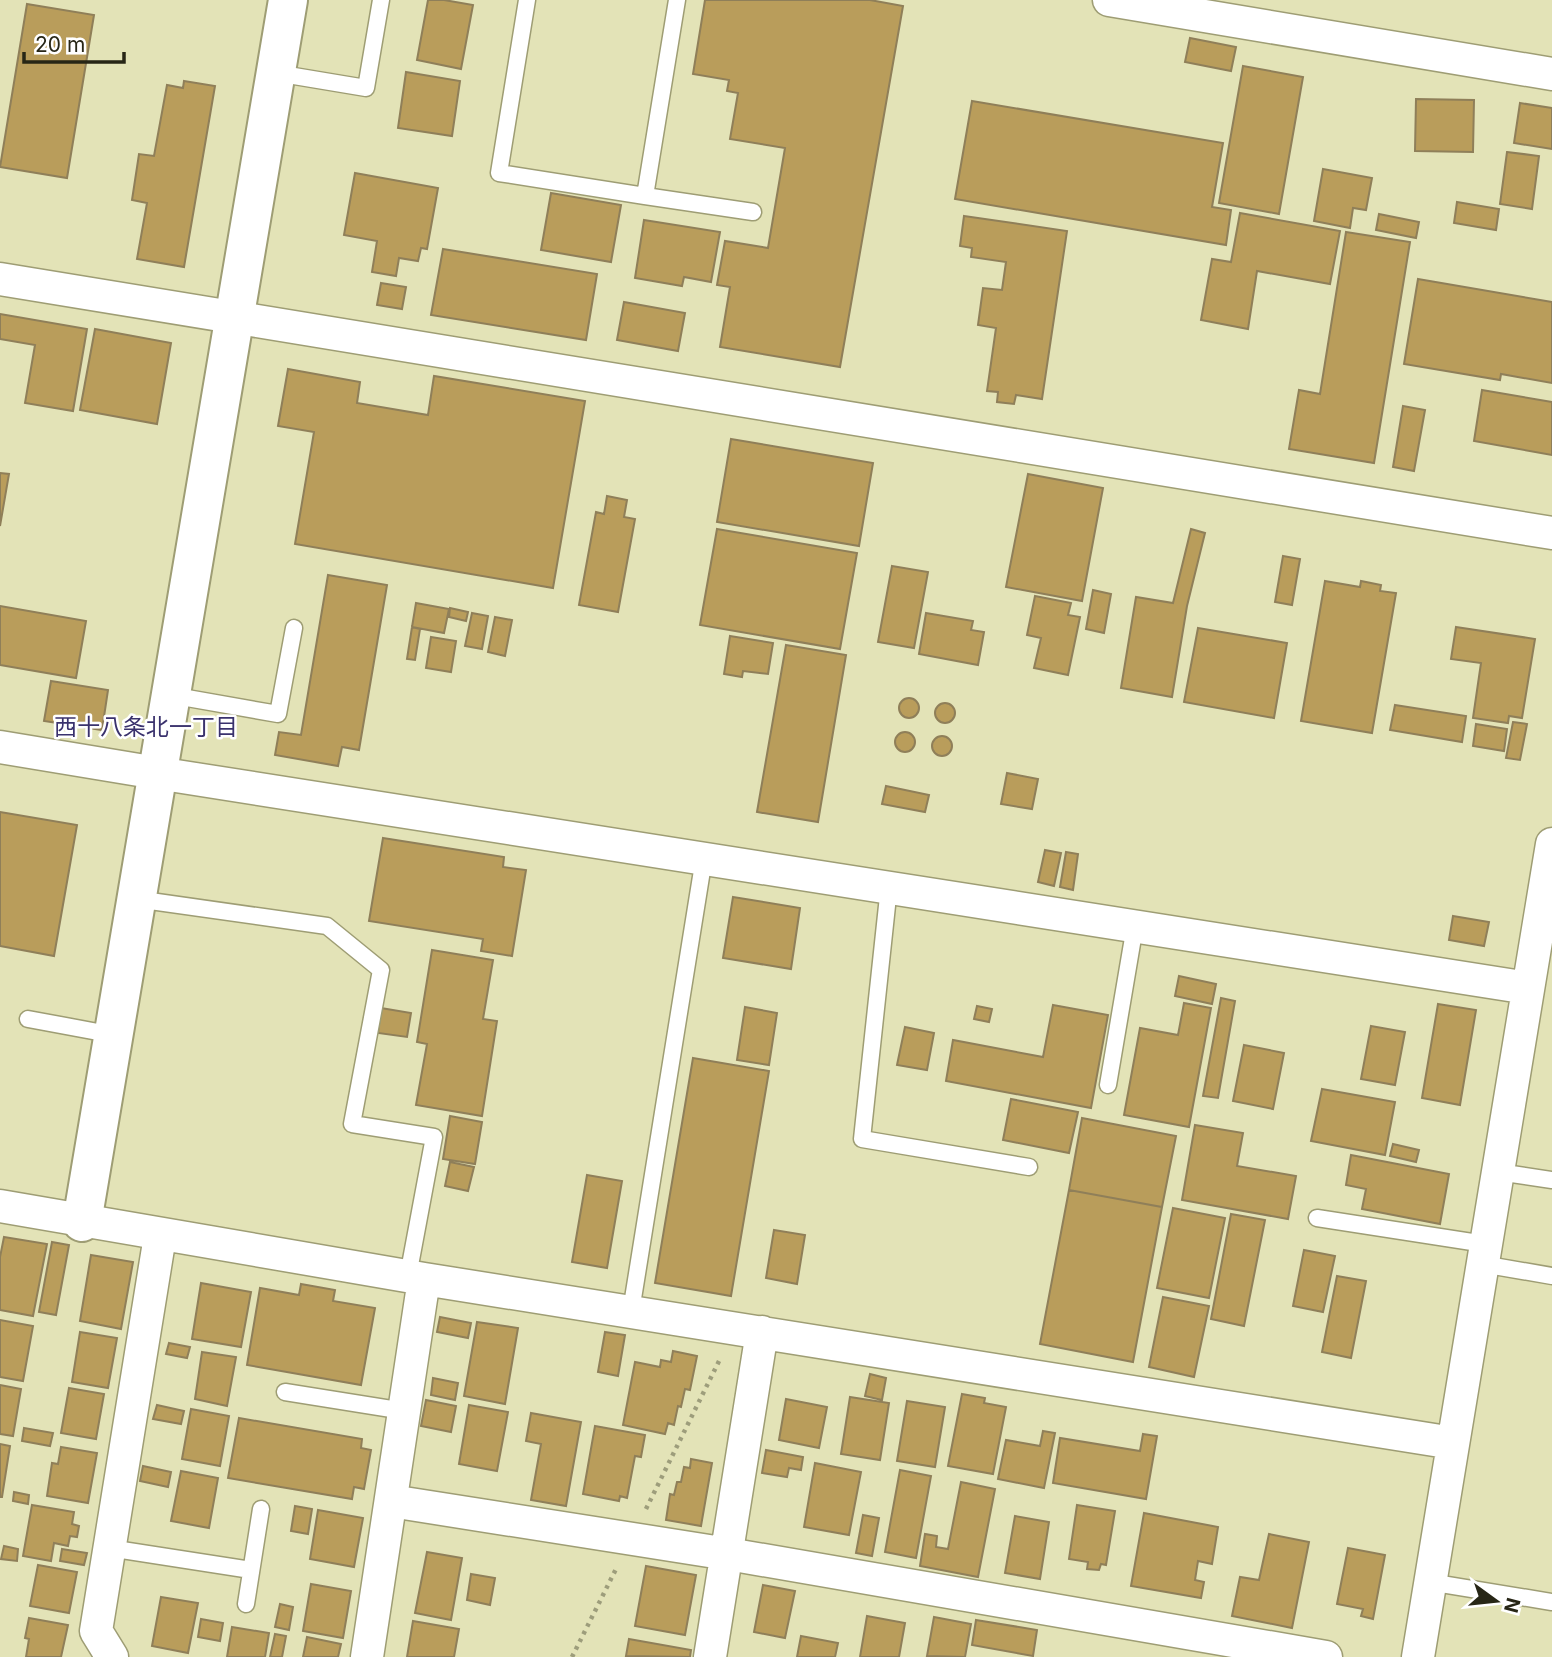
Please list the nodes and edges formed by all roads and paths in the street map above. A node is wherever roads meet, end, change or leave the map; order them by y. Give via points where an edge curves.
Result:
1 (288, 0) edge
2 (381, 0) edge
3 (527, 0) edge
4 (677, 0) edge
5 (1108, 0) edge
6 (276, 73) junction
7 (1552, 74) edge
8 (645, 196) junction
9 (753, 212) dead end
10 (0, 279) edge
11 (236, 318) junction
12 (1552, 533) edge
13 (294, 628) dead end
14 (170, 695) junction
15 (0, 747) edge
16 (157, 774) junction
17 (1551, 856) edge
18 (704, 858) junction
19 (889, 887) junction
20 (136, 899) junction
21 (1135, 926) junction
22 (1528, 988) junction
23 (28, 1019) dead end
24 (114, 1035) junction
25 (1108, 1085) dead end
26 (1029, 1167) dead end
27 (1498, 1172) junction
28 (1552, 1180) edge
29 (0, 1206) edge
30 (1318, 1218) dead end
31 (82, 1222) junction
32 (160, 1236) junction
33 (1484, 1254) junction
34 (1552, 1276) edge
35 (416, 1278) junction
36 (631, 1311) junction
37 (749, 1330) junction
38 (285, 1392) dead end
39 (404, 1411) junction
40 (1453, 1443) junction
41 (391, 1501) junction
42 (261, 1509) dead end
43 (631, 1539) junction
44 (109, 1548) junction
45 (728, 1554) junction
46 (251, 1570) junction
47 (1429, 1582) junction
48 (1552, 1602) edge
49 (246, 1604) dead end
50 (112, 1657) edge
51 (367, 1657) edge
52 (572, 1657) edge
53 (710, 1657) edge
54 (1326, 1657) edge
55 (1418, 1657) edge

1 - 6 street
2 - 6 lane via 366,88
3 - 8 lane via 499,173
4 - 8 lane
5 - 7 street
6 - 11 street
8 - 9 lane
10 - 11 street
11 - 12 street
11 - 14 street
13 - 14 lane via 278,714
14 - 16 street
15 - 16 street
16 - 18 street
16 - 20 street
17 - 22 street
18 - 19 street
18 - 36 lane
19 - 21 street
19 - 26 lane via 862,1139
20 - 24 street
20 - 35 lane via 327,926 381,970 352,1124 434,1137
21 - 22 street
21 - 25 lane
22 - 27 street
23 - 24 lane
24 - 31 street
27 - 28 lane
27 - 33 street
29 - 31 street
30 - 33 lane
31 - 32 street
32 - 35 street
32 - 44 street
33 - 34 lane
33 - 40 street
35 - 36 street
35 - 39 street
36 - 37 street
37 - 40 street
37 - 43 path
37 - 45 street
38 - 39 lane
39 - 41 street
40 - 47 street
41 - 43 street
41 - 51 street
42 - 46 lane
43 - 45 street
43 - 52 path
44 - 46 lane
44 - 50 street via 96,1631
45 - 53 street
45 - 54 street
46 - 49 lane
47 - 48 lane
47 - 55 street

